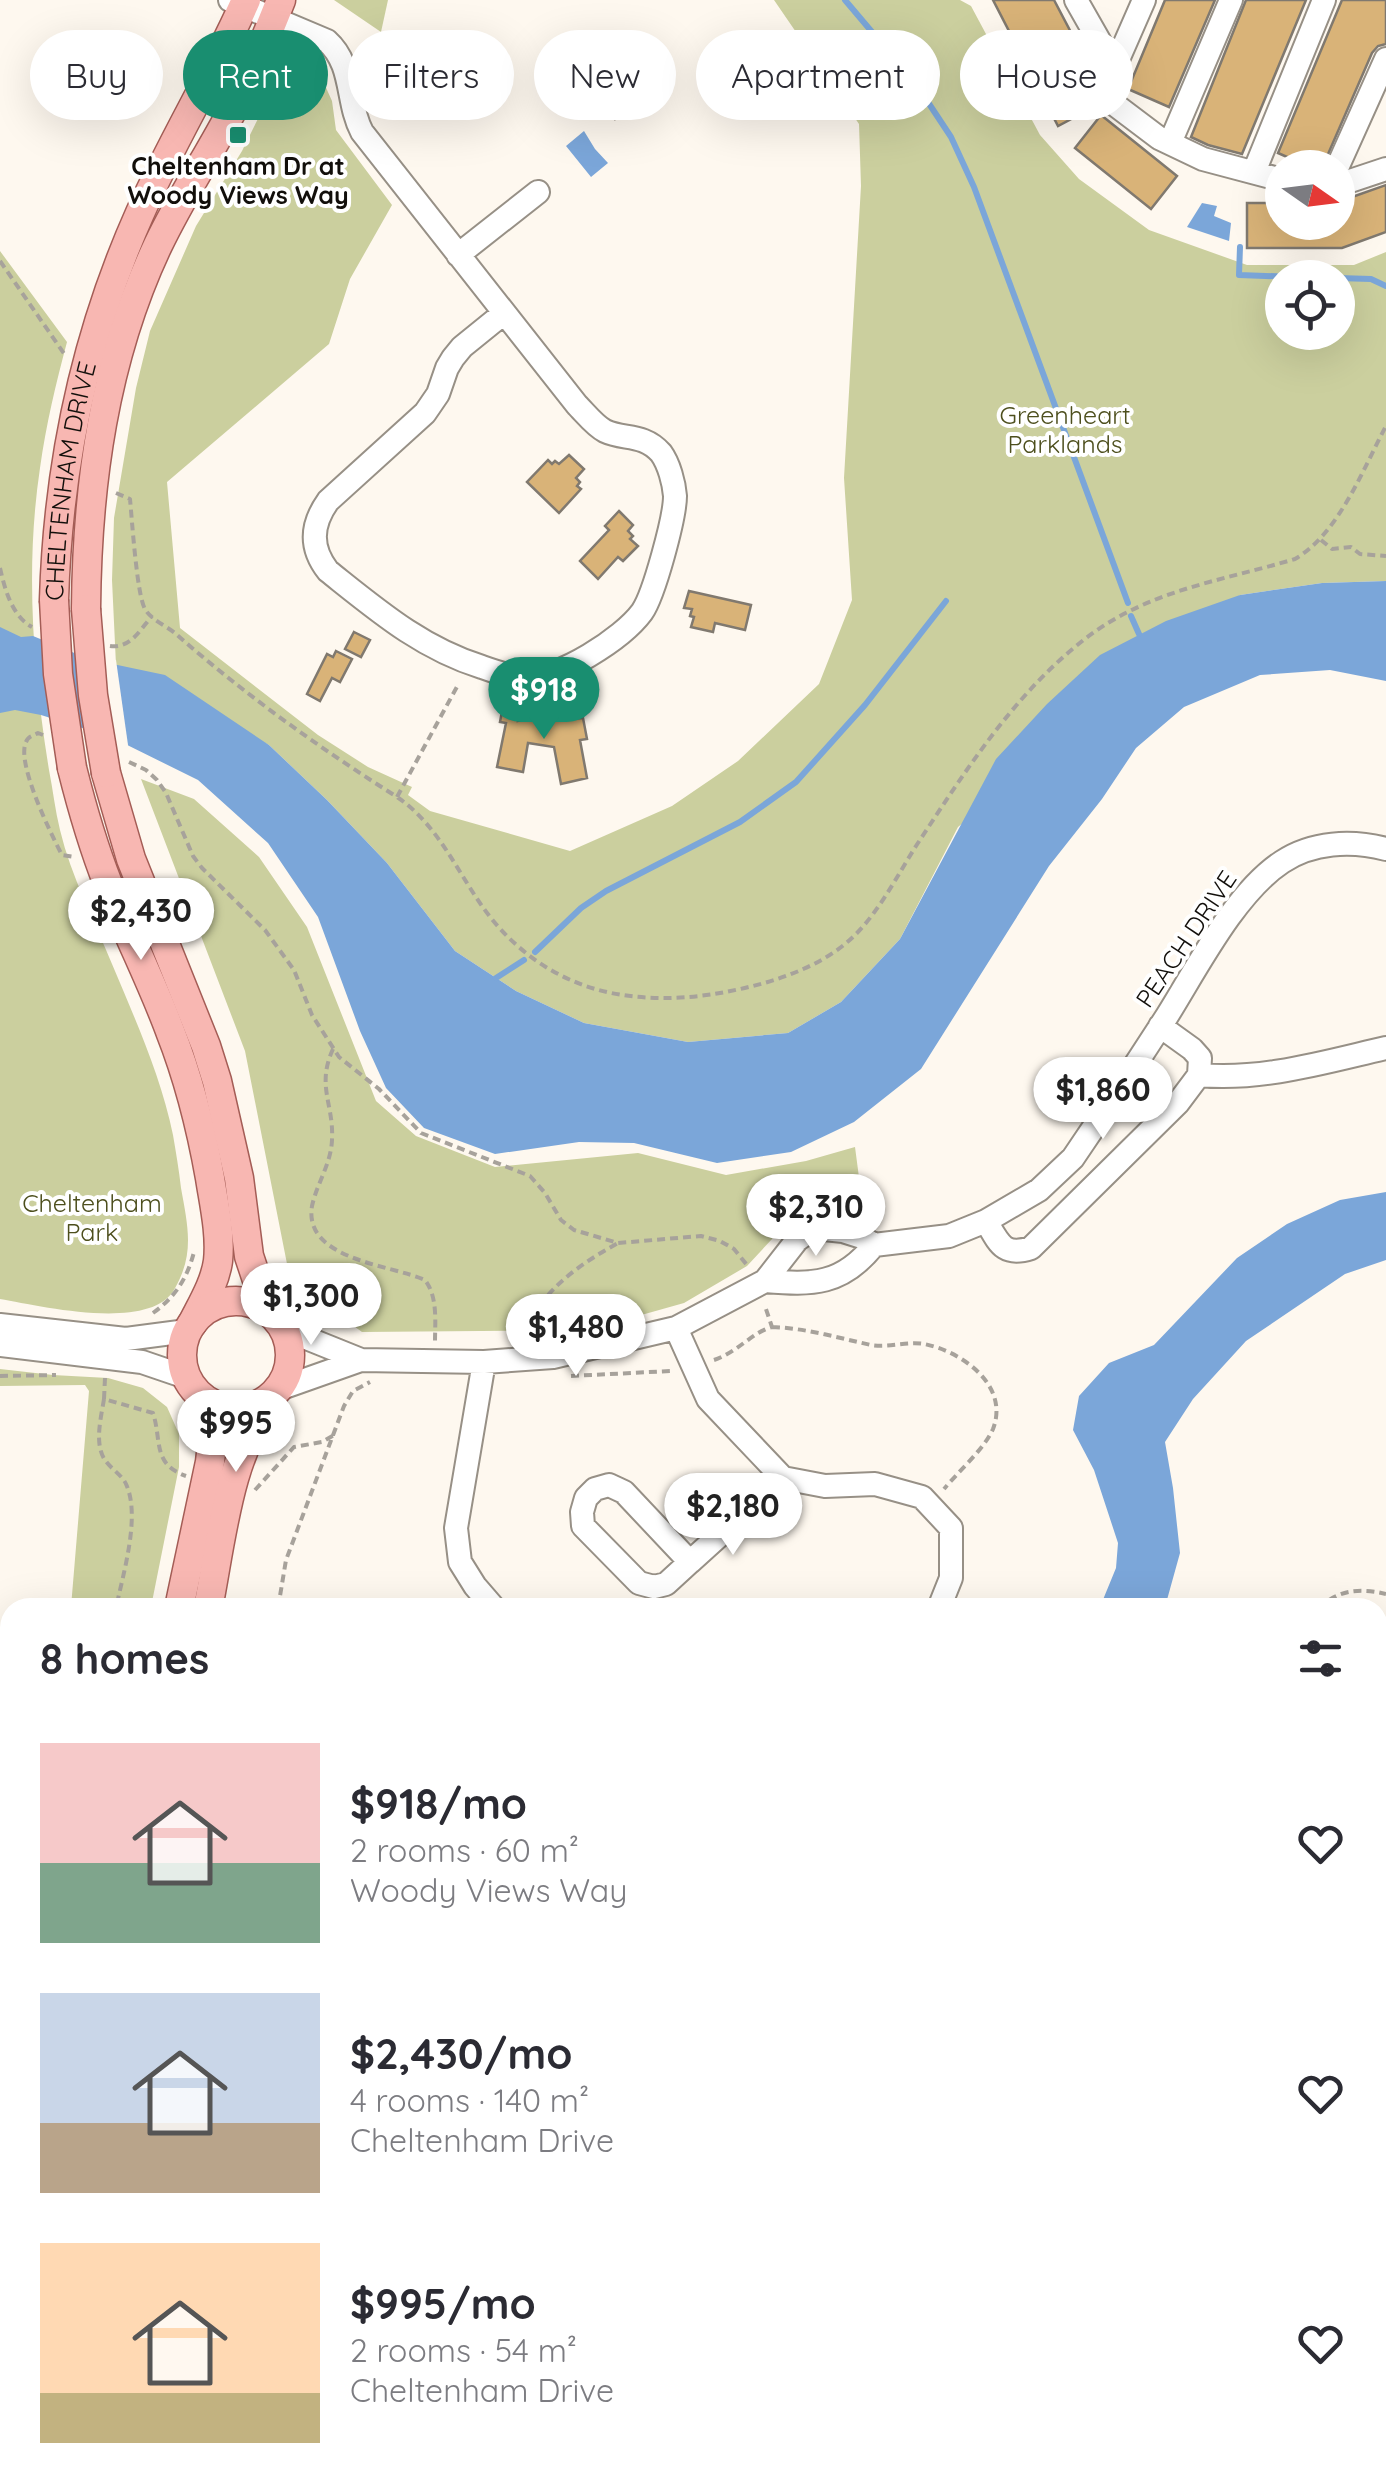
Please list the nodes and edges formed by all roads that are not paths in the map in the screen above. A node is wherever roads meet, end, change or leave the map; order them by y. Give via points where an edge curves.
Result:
1 (1076, 0) edge
2 (1144, 0) edge
3 (1231, 0) edge
4 (1324, 0) edge
5 (240, 2) edge
6 (277, 9) edge
7 (1093, 30) edge
8 (1131, 30) edge
9 (1386, 59) edge
10 (1133, 118) edge
11 (1170, 143) junction
12 (1346, 150) edge
13 (1386, 169) edge
14 (1254, 172) junction
15 (1265, 175) edge
16 (1355, 179) edge
17 (538, 192) dead end
18 (458, 255) junction
19 (504, 313) junction
20 (1386, 849) edge
21 (1160, 1026) junction
22 (1386, 1048) edge
23 (1198, 1076) junction
24 (986, 1222) junction
25 (874, 1245) junction
26 (760, 1283) junction
27 (278, 1321) junction
28 (0, 1325) edge
29 (190, 1327) junction
30 (676, 1328) junction
31 (0, 1345) edge
32 (484, 1362) junction
33 (364, 1371) junction
34 (186, 1378) junction
35 (277, 1390) junction
36 (208, 1402) junction
37 (783, 1478) junction
38 (690, 1562) junction
39 (181, 1598) edge
40 (210, 1598) edge
41 (485, 1598) edge
42 (943, 1598) edge

1 - 7 street
2 - 8 street
3 - 11 street
4 - 14 street
5 - 6 street
5 - 29 main road, CHELTENHAM DRIVE, bridge via 111,281 73,420 54,600 72,768 90,835 169,1028 204,1147 218,1262
6 - 18 street via 335,48 362,132
6 - 27 main road, CHELTENHAM DRIVE, bridge via 233,109 158,246 125,333 94,474 86,609 93,695 131,860 211,1064 235,1158 249,1256
9 - 12 street
10 - 11 street
11 - 14 street
13 - 16 street
14 - 15 street
17 - 18 street
18 - 19 street
19 - 19 street via 453,358 425,414 328,501 315,524 316,549 328,572 413,637 470,664 540,677 564,670 638,617 651,597 675,499 662,454 645,441 605,431 577,406
20 - 21 street, PEACH DRIVE via 1328,845 1294,854 1267,873 1227,921
21 - 23 street via 1197,1053
21 - 24 street, PEACH DRIVE via 1073,1158 1038,1190
22 - 23 street via 1274,1072
23 - 24 street via 1178,1104 1032,1248 1008,1250
24 - 25 street, PEACH DRIVE via 949,1236
25 - 26 street, PEACH DRIVE via 833,1278
25 - 26 street, PEACH DRIVE via 843,1231 814,1228
26 - 30 street, PEACH DRIVE
27 - 29 main road via 252,1303 230,1300
27 - 33 street, PEACH DRIVE
27 - 35 main road via 290,1356
28 - 29 street via 126,1339
29 - 34 main road via 182,1352
30 - 32 street, PEACH DRIVE via 587,1350
30 - 37 street via 708,1399
31 - 34 street via 142,1362
32 - 33 street, PEACH DRIVE
32 - 41 street via 456,1528 460,1562
33 - 35 street, PEACH DRIVE
34 - 36 main road
35 - 36 main road via 248,1409
35 - 40 main road via 242,1454
36 - 39 main road via 210,1462
37 - 38 street
37 - 42 street via 825,1486 875,1484 922,1497 950,1528 951,1578
38 - 38 street via 666,1584 639,1583 583,1526 586,1498 609,1486 624,1492

